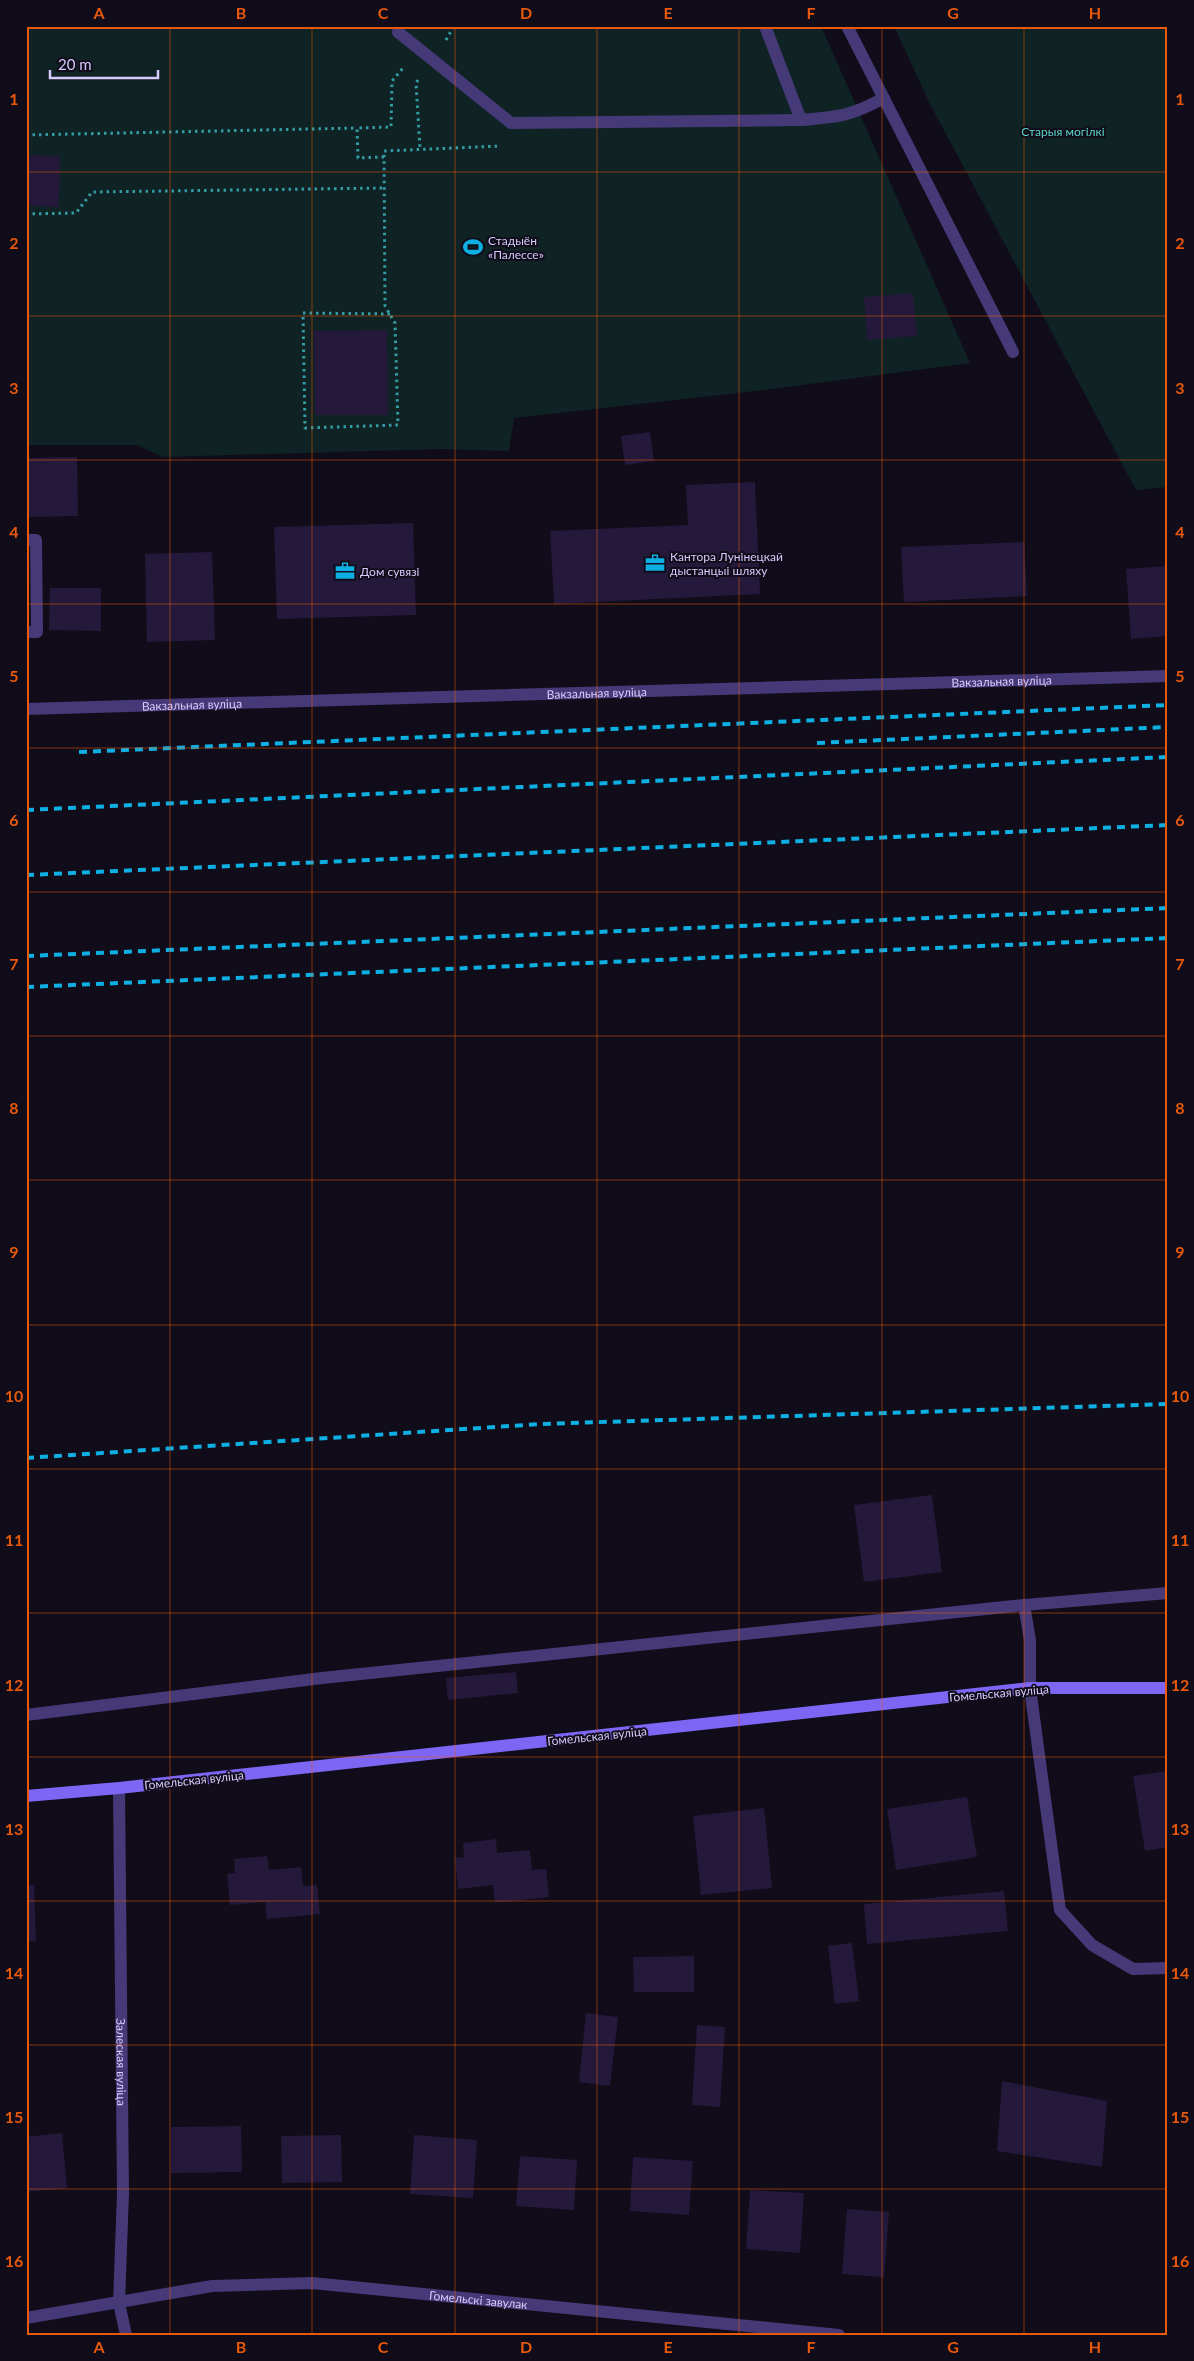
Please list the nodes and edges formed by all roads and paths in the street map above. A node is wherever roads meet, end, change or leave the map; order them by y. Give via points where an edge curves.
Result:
1 (765, 26) edge
2 (847, 26) edge
3 (398, 32) dead end
4 (419, 49) junction
5 (884, 98) junction
6 (801, 120) junction
7 (357, 128) junction
8 (26, 135) edge
9 (508, 146) dead end
10 (384, 158) junction
11 (384, 188) junction
12 (26, 214) edge
13 (390, 314) junction
14 (1013, 352) dead end
15 (26, 540) edge
16 (26, 632) edge
17 (1168, 676) edge
18 (26, 709) edge
19 (1168, 1593) edge
20 (1024, 1605) junction
21 (1030, 1688) junction
22 (1168, 1688) edge
23 (26, 1715) edge
24 (119, 1788) junction
25 (26, 1796) edge
26 (1168, 1968) edge
27 (119, 2303) junction
28 (26, 2318) edge
29 (126, 2335) edge
30 (839, 2335) edge

1 - 6 street
2 - 5 street
3 - 4 street
4 - 6 street via 511,123
4 - 7 path via 392,81 391,127
5 - 6 street via 852,114
5 - 14 street
7 - 8 path
7 - 10 path via 358,158
9 - 10 path via 384,151
10 - 11 path
11 - 12 path via 92,192 76,213
11 - 13 path via 385,306
13 - 13 path via 395,323 398,425 305,428 303,313
15 - 16 street via 36,540 38,632
17 - 18 street, Вакзальная вуліца
19 - 20 street
20 - 21 street via 1030,1640
20 - 23 street via 322,1678
21 - 22 street, Гомельская вуліца
21 - 24 street, Гомельская вуліца
21 - 26 street via 1060,1910 1092,1945 1133,1969
24 - 25 street, Гомельская вуліца
24 - 27 street, Залеская вуліца via 123,2193
27 - 28 street, Гомельскі завулак
27 - 29 street, Залеская вуліца
27 - 30 street, Гомельскі завулак via 212,2286 312,2283

